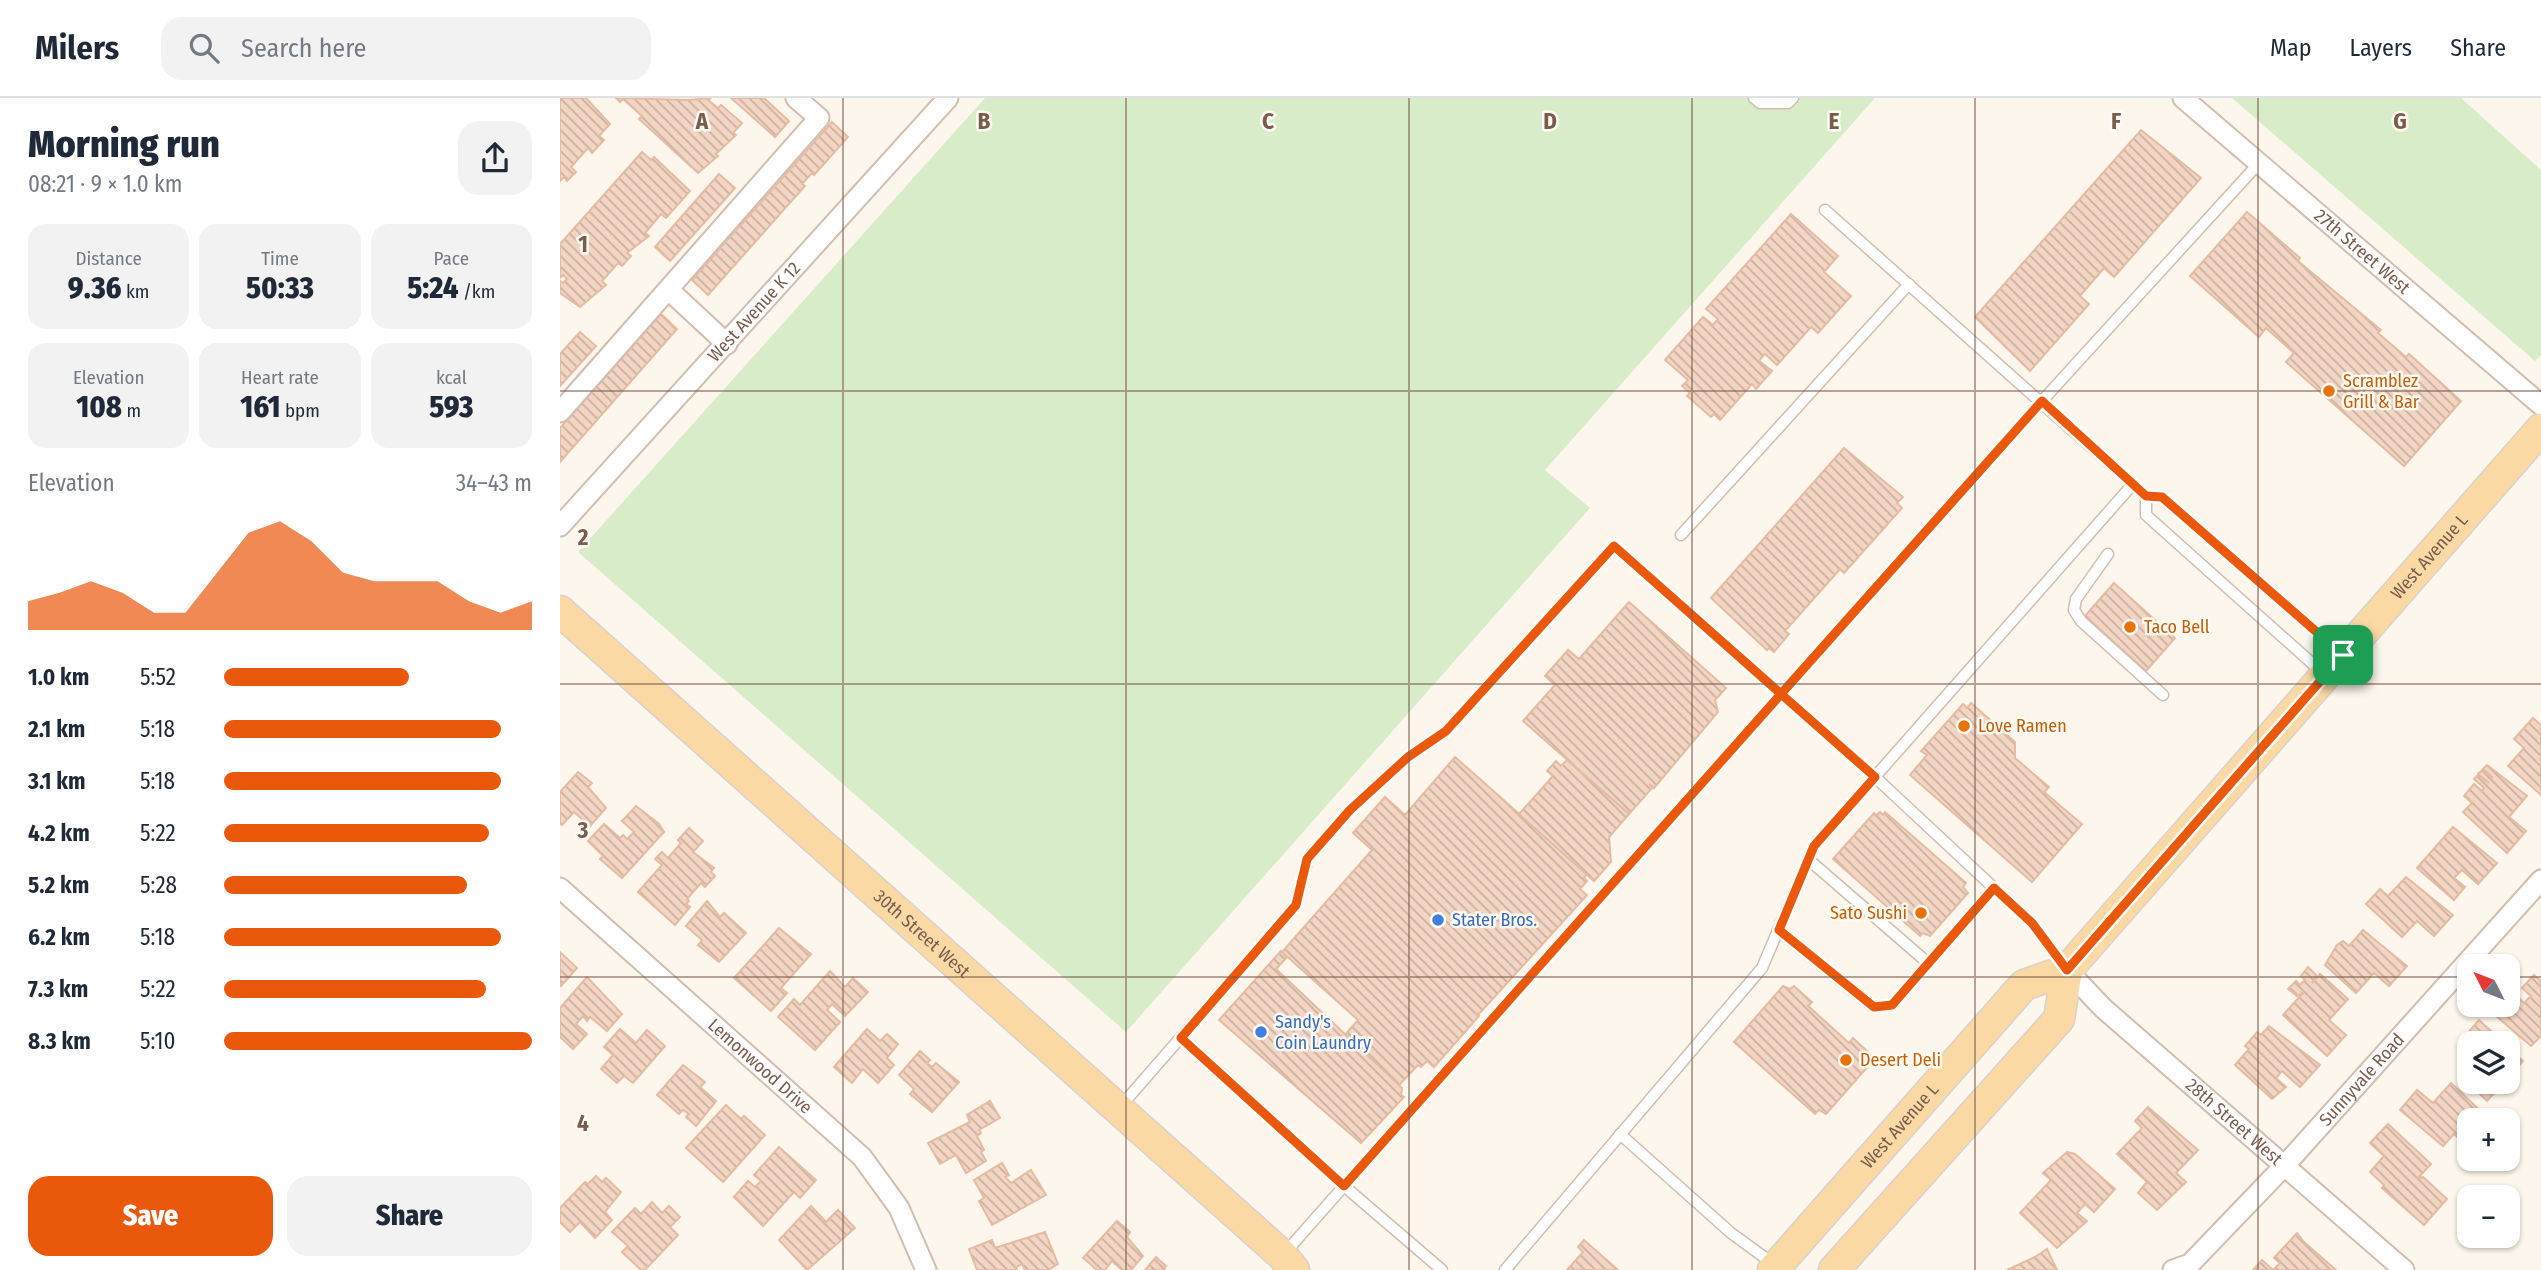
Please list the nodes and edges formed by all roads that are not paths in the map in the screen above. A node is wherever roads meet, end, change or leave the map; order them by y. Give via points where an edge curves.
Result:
1 (796, 98) edge
2 (948, 98) edge
3 (1754, 98) edge
4 (1793, 98) edge
5 (2183, 98) edge
6 (2259, 163) junction
7 (1825, 210) dead end
8 (1909, 284) junction
9 (670, 291) junction
10 (727, 344) junction
11 (2042, 401) junction
12 (2541, 405) edge
13 (560, 412) edge
14 (2541, 429) edge
15 (2133, 484) junction
16 (2146, 496) junction
17 (560, 526) edge
18 (1681, 535) dead end
19 (2108, 554) dead end
20 (560, 611) edge
21 (2334, 665) junction
22 (1781, 694) junction
23 (2163, 695) dead end
24 (1875, 777) junction
25 (1808, 860) junction
26 (2541, 880) edge
27 (560, 888) edge
28 (1994, 888) junction
29 (1779, 930) junction
30 (1928, 962) junction
31 (2067, 970) junction
32 (1181, 1038) junction
33 (1118, 1110) junction
34 (1620, 1134) junction
35 (2286, 1164) junction
36 (1344, 1186) junction
37 (1288, 1263) edge
38 (1775, 1268) edge
39 (1835, 1269) edge
40 (926, 1270) edge
41 (1309, 1270) edge
42 (1442, 1270) edge
43 (1505, 1270) edge
44 (2173, 1270) edge
45 (2404, 1270) edge

1 - 9 street via 819,118
2 - 10 street, West Avenue K 12
3 - 4 lane via 1760,103 1788,103
5 - 6 street, 27th Street West
6 - 11 lane
6 - 12 street, 27th Street West
7 - 8 lane
8 - 11 lane
8 - 18 lane
9 - 10 street
9 - 13 street
10 - 17 street, West Avenue K 12
11 - 15 lane
11 - 22 lane
14 - 21 main road, West Avenue L
15 - 16 lane
15 - 24 lane
16 - 21 lane via 2162,497
16 - 21 lane via 2146,515
19 - 23 lane via 2076,598 2074,610
20 - 33 main road, 30th Street West
21 - 31 main road, West Avenue L
22 - 24 lane
22 - 32 lane via 1614,546 1446,731 1408,757 1307,859 1296,905
22 - 36 lane
24 - 25 lane via 1814,846
24 - 28 lane
25 - 29 lane
25 - 30 lane
26 - 35 street, Sunnyvale Road
27 - 40 street, Lemonwood Drive via 862,1157 899,1208
28 - 30 lane
28 - 31 lane via 2032,923
29 - 30 lane via 1874,1007 1892,1005
29 - 34 lane via 1762,968
31 - 35 street, 28th Street West via 2103,1009
31 - 38 main road, West Avenue L via 2024,985
31 - 39 main road via 2059,1019
32 - 33 lane
32 - 36 lane
33 - 37 main road, 30th Street West
34 - 38 lane
34 - 43 lane
35 - 44 street, Sunnyvale Road via 2190,1264
35 - 45 street, 28th Street West
36 - 37 lane
36 - 42 lane
37 - 41 main road, 30th Street West

